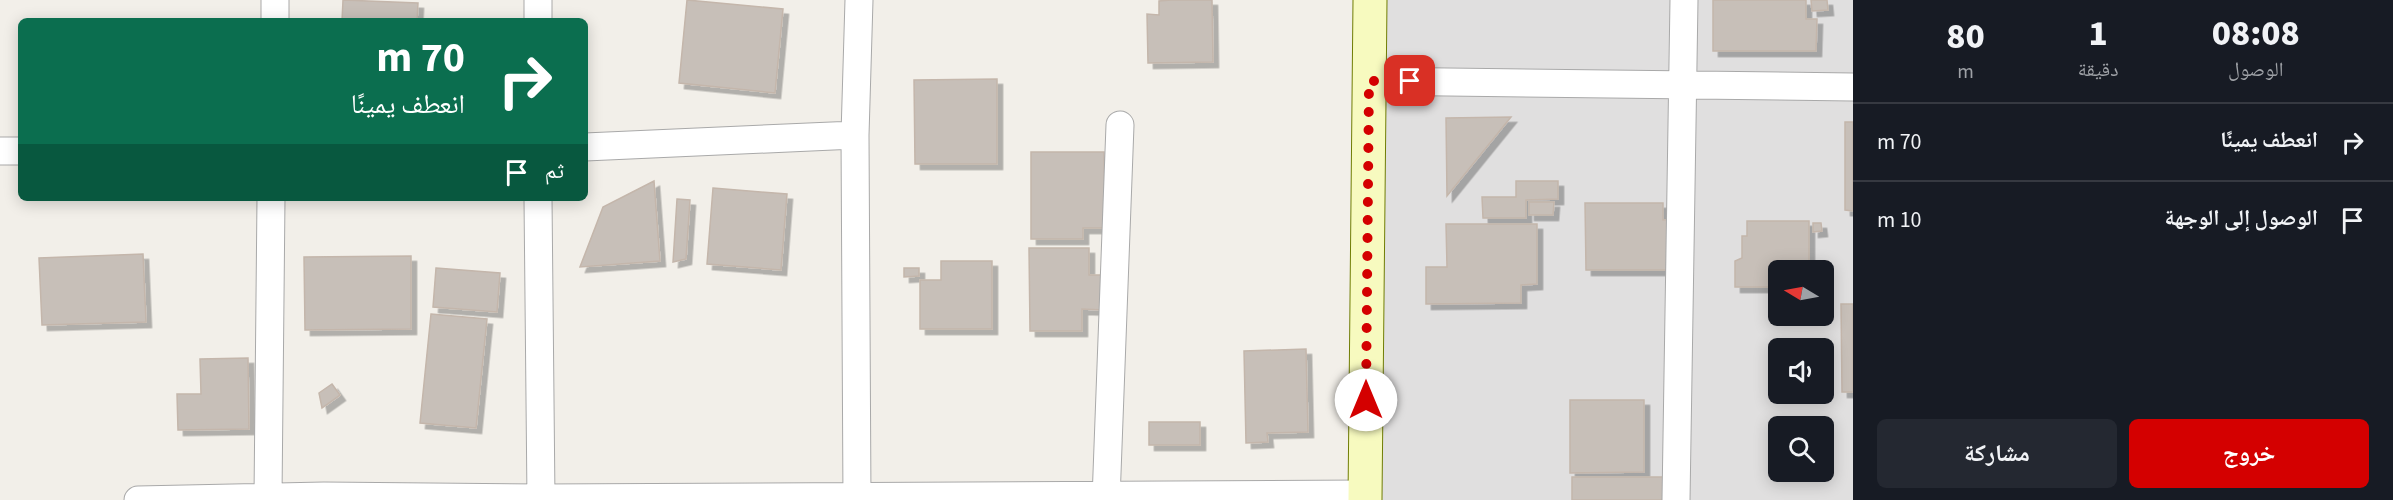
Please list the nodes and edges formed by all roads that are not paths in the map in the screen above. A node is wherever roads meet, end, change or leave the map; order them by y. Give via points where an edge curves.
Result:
1 (275, 0) edge
2 (538, 0) edge
3 (859, 0) edge
4 (1370, 0) edge
5 (1684, 0) edge
6 (275, 18) edge
7 (538, 18) edge
8 (1369, 81) junction
9 (1683, 84) junction
10 (1853, 87) edge
11 (1120, 125) dead end
12 (855, 135) junction
13 (588, 147) edge
14 (0, 151) edge
15 (18, 151) edge
16 (271, 201) edge
17 (538, 201) edge
18 (268, 497) junction
19 (1106, 497) edge
20 (1365, 497) edge
21 (857, 498) edge
22 (541, 499) edge
23 (138, 500) edge
24 (1676, 500) edge

1 - 6 street
2 - 7 street
3 - 12 street
4 - 8 street
5 - 9 street
8 - 9 street
8 - 20 street
9 - 10 street
9 - 24 street
11 - 19 street
12 - 13 street
12 - 21 street
14 - 15 street
16 - 18 street
17 - 22 street
18 - 22 street
18 - 23 street
19 - 20 street
19 - 21 street
21 - 22 street

